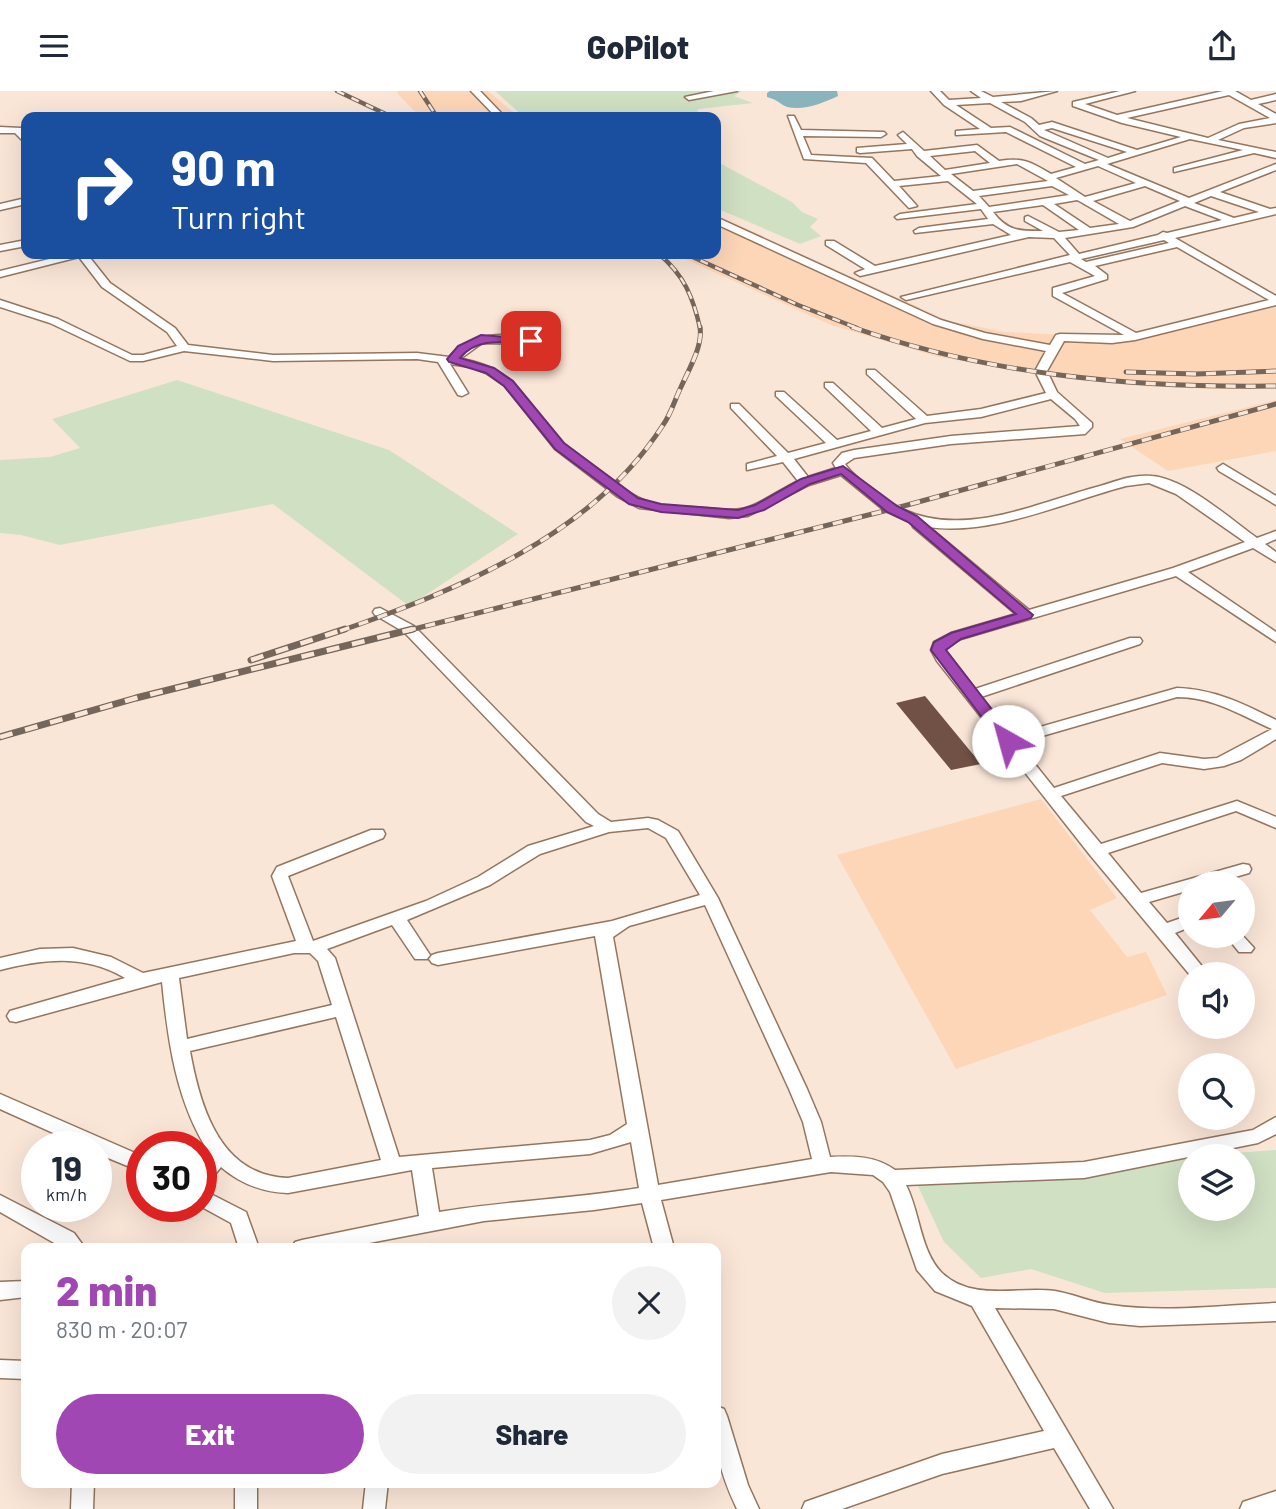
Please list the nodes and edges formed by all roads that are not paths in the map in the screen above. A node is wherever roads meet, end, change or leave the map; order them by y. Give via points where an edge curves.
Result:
1 (475, 91) edge
2 (733, 91) edge
3 (935, 91) edge
4 (975, 91) edge
5 (1131, 91) edge
6 (1230, 91) edge
7 (1044, 92) edge
8 (689, 97) dead end
9 (1276, 97) edge
10 (989, 100) junction
11 (947, 103) junction
12 (1250, 103) junction
13 (1076, 104) junction
14 (1276, 109) edge
15 (1264, 111) junction
16 (496, 112) edge
17 (791, 118) dead end
18 (1117, 118) junction
19 (1276, 119) edge
20 (1035, 129) junction
21 (0, 130) edge
22 (988, 130) junction
23 (797, 133) junction
24 (827, 133) junction
25 (959, 133) dead end
26 (21, 134) edge
27 (881, 134) dead end
28 (903, 135) dead end
29 (1191, 137) junction
30 (1212, 139) junction
31 (911, 146) junction
32 (860, 150) dead end
33 (1253, 150) junction
34 (1135, 152) junction
35 (920, 154) junction
36 (1276, 156) edge
37 (848, 159) junction
38 (1103, 162) junction
39 (997, 164) junction
40 (1276, 167) edge
41 (1085, 168) junction
42 (1177, 170) dead end
43 (943, 173) junction
44 (884, 174) junction
45 (1052, 180) junction
46 (892, 184) junction
47 (1143, 184) junction
48 (1066, 190) junction
49 (1212, 193) junction
50 (1081, 198) junction
51 (1232, 200) junction
52 (21, 202) edge
53 (980, 202) junction
54 (1045, 202) junction
55 (1189, 203) junction
56 (912, 206) junction
57 (0, 207) edge
58 (1204, 210) junction
59 (1271, 214) edge
60 (1028, 219) dead end
61 (995, 221) junction
62 (1233, 221) junction
63 (721, 222) edge
64 (1129, 225) junction
65 (919, 231) dead end
66 (1089, 232) junction
67 (1057, 235) junction
68 (1163, 235) junction
69 (1019, 236) junction
70 (830, 243) dead end
71 (21, 244) edge
72 (1178, 244) junction
73 (0, 249) edge
74 (1073, 257) junction
75 (61, 259) edge
76 (85, 259) edge
77 (1086, 265) junction
78 (874, 269) junction
79 (860, 273) dead end
80 (0, 274) edge
81 (906, 297) dead end
82 (1276, 301) edge
83 (0, 303) edge
84 (1135, 337) junction
85 (531, 341) dead end
86 (184, 348) junction
87 (1053, 349) junction
88 (447, 359) junction
89 (871, 372) dead end
90 (829, 385) dead end
91 (462, 393) dead end
92 (779, 394) dead end
93 (1052, 395) junction
94 (735, 406) dead end
95 (924, 420) junction
96 (879, 432) junction
97 (834, 444) junction
98 (784, 458) junction
99 (751, 467) dead end
100 (1223, 468) dead end
101 (843, 470) junction
102 (805, 482) junction
103 (1276, 501) edge
104 (913, 519) junction
105 (1276, 535) edge
106 (1254, 543) junction
107 (1276, 558) edge
108 (1178, 571) junction
109 (380, 612) dead end
110 (1026, 615) junction
111 (1276, 638) edge
112 (1135, 642) dead end
113 (971, 695) junction
114 (1276, 726) edge
115 (1276, 733) edge
116 (1008, 741) junction
117 (1051, 794) junction
118 (1276, 823) edge
119 (608, 827) junction
120 (377, 834) dead end
121 (1097, 851) junction
122 (1243, 869) dead end
123 (1236, 871) edge
124 (1178, 888) edge
125 (710, 898) junction
126 (1136, 900) junction
127 (397, 919) junction
128 (1178, 925) edge
129 (612, 927) junction
130 (1162, 931) junction
131 (310, 946) junction
132 (1189, 962) edge
133 (0, 964) edge
134 (170, 974) junction
135 (141, 980) junction
136 (342, 1009) junction
137 (16, 1016) dead end
138 (180, 1047) junction
139 (0, 1101) edge
140 (1276, 1124) edge
141 (637, 1126) junction
142 (219, 1156) junction
143 (126, 1158) edge
144 (217, 1158) edge
145 (421, 1162) junction
146 (392, 1165) junction
147 (823, 1166) junction
148 (891, 1178) junction
149 (650, 1194) junction
150 (0, 1203) edge
151 (217, 1206) edge
152 (430, 1222) junction
153 (71, 1243) edge
154 (246, 1243) edge
155 (345, 1243) edge
156 (663, 1243) edge
157 (21, 1289) edge
158 (0, 1291) edge
159 (979, 1299) junction
160 (1276, 1312) edge
161 (0, 1369) edge
162 (21, 1370) edge
163 (721, 1432) edge
164 (1059, 1437) junction
165 (83, 1488) edge
166 (246, 1488) edge
167 (376, 1488) edge
168 (1276, 1501) edge
169 (82, 1509) edge
170 (246, 1509) edge
171 (374, 1509) edge
172 (748, 1509) edge
173 (813, 1509) edge
174 (1102, 1509) edge
175 (1251, 1509) edge

1 - 16 street
2 - 8 street
3 - 11 street
4 - 10 street
5 - 13 street
6 - 12 street
6 - 18 street
7 - 10 street
7 - 13 street
9 - 12 street
10 - 11 street
10 - 20 street via 1028,120
11 - 22 street
12 - 15 street
13 - 18 street
14 - 15 street
15 - 19 street
17 - 23 street
18 - 29 street
19 - 30 street
20 - 34 street via 1059,126
20 - 38 street
21 - 26 street
22 - 25 street
22 - 41 street via 1012,131
23 - 24 street
23 - 37 street via 807,157
24 - 27 street
24 - 37 street
28 - 31 street
29 - 30 street
29 - 34 street
30 - 33 street
31 - 32 street
31 - 35 street
33 - 36 street
33 - 42 street
34 - 38 street
35 - 39 street via 976,148
35 - 43 street
37 - 44 street via 869,160
38 - 41 street
38 - 47 street
39 - 43 street
39 - 45 street via 1022,161
40 - 49 street
41 - 45 street
43 - 44 street
43 - 46 street
43 - 53 street
44 - 46 street
45 - 48 street
45 - 53 street
46 - 56 street
47 - 50 street
47 - 55 street
48 - 50 street
48 - 53 street
49 - 51 street
49 - 55 street
50 - 54 street
50 - 64 street
51 - 58 street
51 - 59 street
52 - 57 street
53 - 54 street
53 - 56 street
53 - 56 street via 897,213
53 - 61 street
54 - 66 street
55 - 58 street
55 - 64 street
58 - 62 street
59 - 62 street
60 - 67 street
61 - 65 street
61 - 69 street
62 - 68 street
63 - 87 street via 937,322
64 - 66 street
66 - 67 street
67 - 69 street
67 - 74 street
68 - 72 street
68 - 74 street
69 - 78 street
70 - 78 street
71 - 73 street
72 - 77 street
72 - 82 street
74 - 77 street
74 - 81 street
75 - 80 street
76 - 86 street via 106,285 170,330
77 - 84 street via 1103,277 1064,287 1057,294
78 - 79 street
82 - 84 street
83 - 86 street via 54,321 125,357 143,358
84 - 87 street via 1060,337
85 - 88 street via 481,339
86 - 88 street via 272,358
87 - 93 street via 1041,372 1043,385
88 - 91 street
88 - 102 street via 490,371 509,384 559,446 622,494 644,505 738,514 759,508
89 - 95 street
90 - 96 street
92 - 97 street
93 - 95 street via 981,413
93 - 101 street via 1081,417 1086,428 1065,434 951,440 862,452 841,459
94 - 98 street
95 - 96 street
96 - 97 street
97 - 98 street
98 - 99 street
98 - 102 street
100 - 103 street
101 - 102 street
101 - 104 street via 892,509
104 - 106 street via 933,526 974,524 1070,496 1152,479 1165,482
104 - 110 street
105 - 106 street
106 - 107 street
106 - 108 street
108 - 110 street
108 - 111 street
109 - 119 street via 409,629 592,818
110 - 113 street via 939,645 942,658
112 - 113 street
113 - 116 street
114 - 116 street via 1202,692 1182,691
115 - 117 street via 1217,763 1160,758
116 - 117 street
117 - 121 street
118 - 121 street via 1237,806
119 - 125 street via 648,823 666,829
119 - 127 street via 534,851 462,892
120 - 131 street via 280,876
121 - 126 street
122 - 123 street
124 - 126 street
125 - 129 street
125 - 147 street via 808,1111
126 - 130 street
127 - 129 street via 430,957
127 - 131 street
128 - 130 street
129 - 141 street via 604,935 604,947
130 - 132 street
131 - 134 street
131 - 136 street via 326,958
133 - 135 street via 74,953 114,963
134 - 135 street
134 - 138 street
135 - 137 street
136 - 138 street
136 - 146 street
138 - 142 street via 197,1114
139 - 143 street
140 - 148 street via 1258,1136 1084,1170
141 - 145 street via 621,1139 590,1147
141 - 149 street
142 - 144 street
142 - 146 street via 244,1177 275,1185
145 - 146 street
145 - 152 street
147 - 148 street via 861,1165 880,1169
147 - 149 street
148 - 159 street via 931,1276 946,1288
149 - 152 street
149 - 156 street
150 - 153 street
151 - 154 street via 239,1218
152 - 155 street
157 - 158 street
159 - 160 street via 1054,1300 1140,1317
159 - 164 street
161 - 162 street
163 - 172 street
164 - 173 street via 941,1465
164 - 174 street
165 - 169 street
166 - 170 street
167 - 171 street
168 - 175 street

